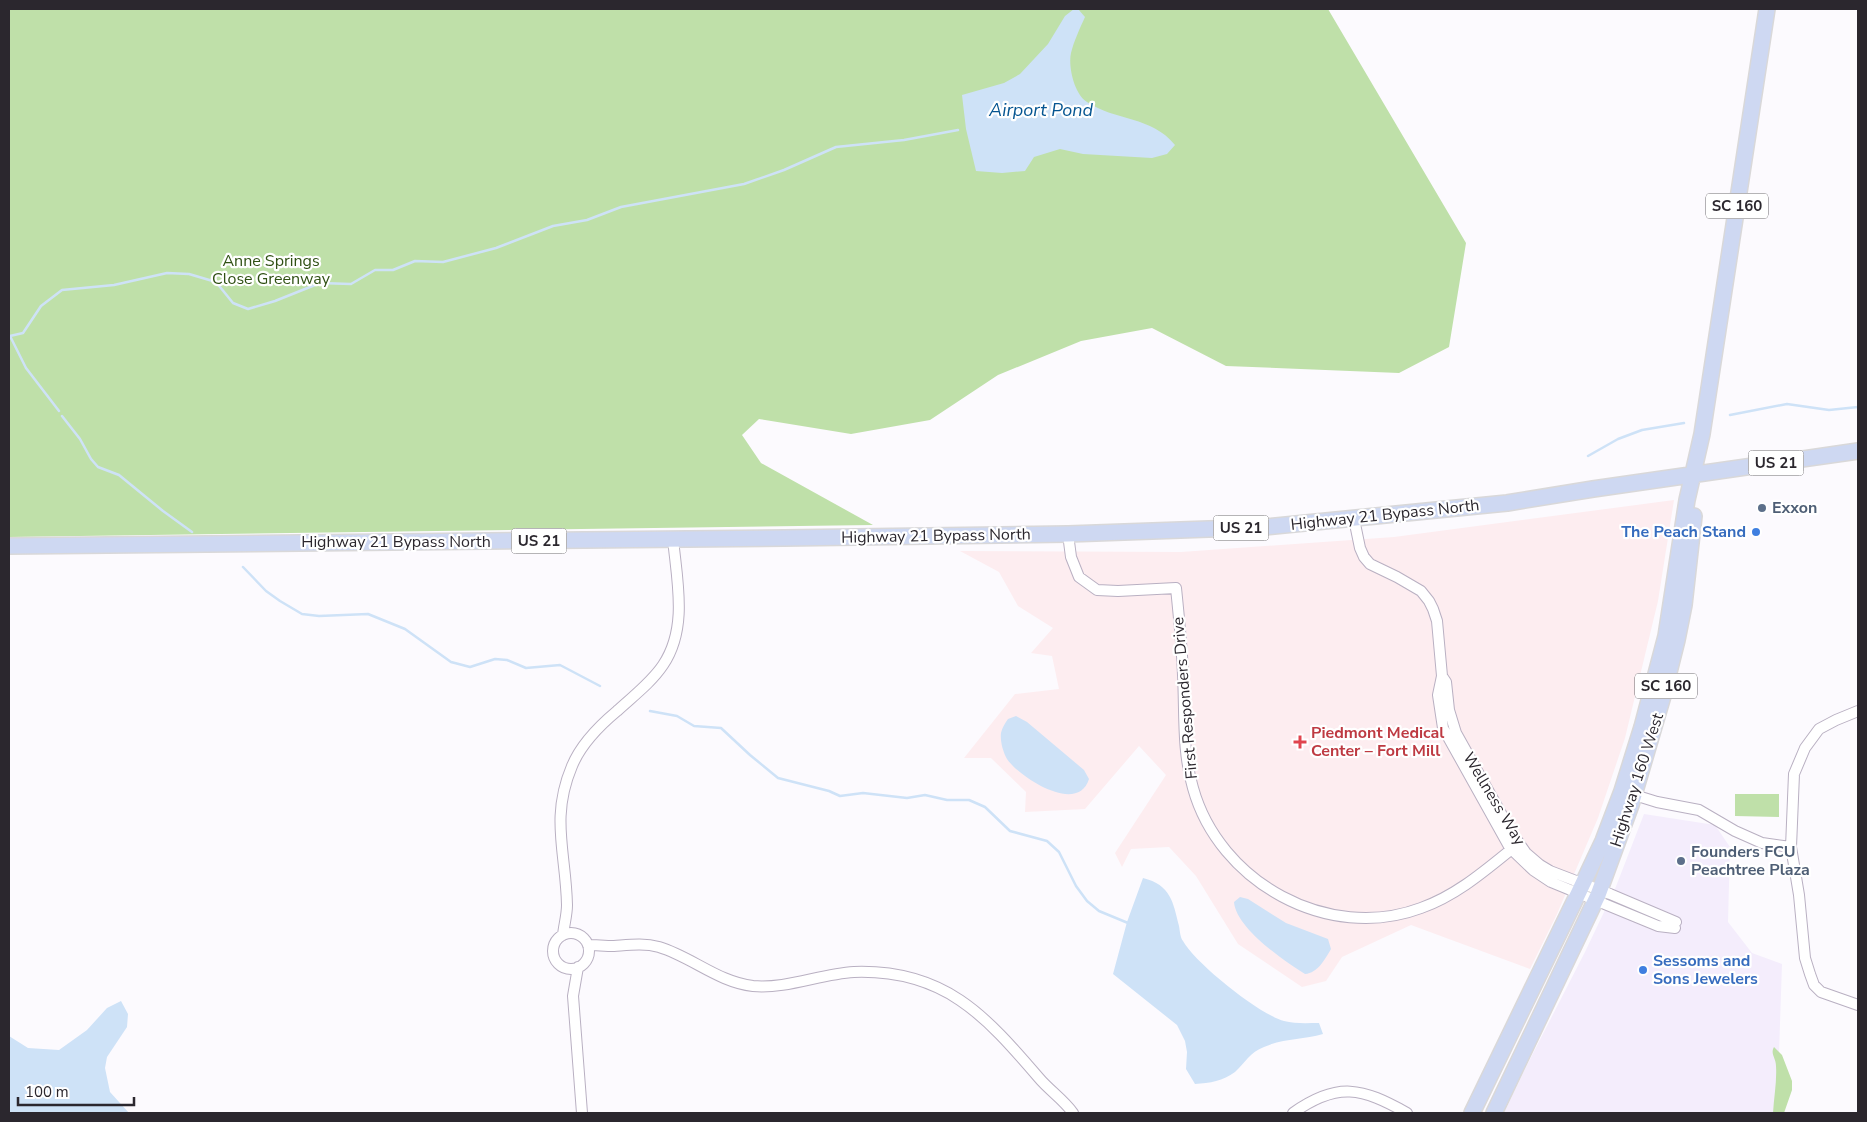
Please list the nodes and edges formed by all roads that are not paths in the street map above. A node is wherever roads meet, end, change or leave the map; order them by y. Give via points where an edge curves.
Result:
1 (1767, 9) edge
2 (1858, 451) edge
3 (1694, 475) junction
4 (1354, 519) junction
5 (1068, 534) junction
6 (674, 540) junction
7 (9, 546) edge
8 (1858, 711) edge
9 (1628, 793) junction
10 (1515, 847) junction
11 (1792, 847) junction
12 (1589, 892) junction
13 (567, 906) junction
14 (1676, 925) dead end
15 (574, 934) junction
16 (563, 935) junction
17 (588, 949) junction
18 (578, 967) junction
19 (565, 968) junction
20 (573, 996) junction
21 (1858, 1006) edge
22 (1074, 1112) edge
23 (582, 1113) edge
24 (1293, 1113) edge
25 (1407, 1113) edge
26 (1472, 1113) edge
27 (1494, 1113) edge

1 - 3 main road, SC 160 / SC 160
2 - 3 main road, Highway 21 Bypass North / US 21
3 - 4 main road, Highway 21 Bypass North / US 21 via 1507,504
3 - 9 main road, Highway 160 West / SC 160 via 1687,500 1666,636
4 - 5 main road, Highway 21 Bypass North / US 21 via 1265,527
4 - 10 street, Wellness Way via 1364,558 1421,591 1429,600 1437,622 1448,710 1460,750
5 - 6 main road, Highway 21 Bypass North / US 21
5 - 10 street, First Responders Drive via 1071,557 1079,577 1097,590 1176,588 1185,736 1193,789 1202,814 1218,840 1243,870 1266,888 1289,901 1334,914 1362,917 1397,915 1420,909 1457,891
6 - 7 main road, Highway 21 Bypass North / US 21
6 - 13 street via 679,609 673,646 663,666 584,744 566,780 559,819
8 - 11 street via 1818,729 1805,748 1794,774
9 - 11 street via 1699,810 1762,843
9 - 12 main road, Highway 160 West / SC 160 via 1603,841
10 - 12 street, Wellness Way
11 - 21 street via 1805,958 1814,985 1822,992
12 - 14 street, Wellness Way
12 - 26 main road, Highway 160 West / SC 160
12 - 27 main road, Highway 160 West / SC 160
13 - 15 street
13 - 16 street
15 - 16 street
15 - 17 street via 580,936
16 - 19 street via 553,950 556,961
17 - 18 street via 585,962
17 - 22 street via 638,944 659,947 721,977 752,986 852,972 890,973 922,981 956,997 976,1011
18 - 19 street
18 - 20 street
19 - 20 street
20 - 23 street
24 - 25 street via 1328,1093 1353,1091 1385,1101

